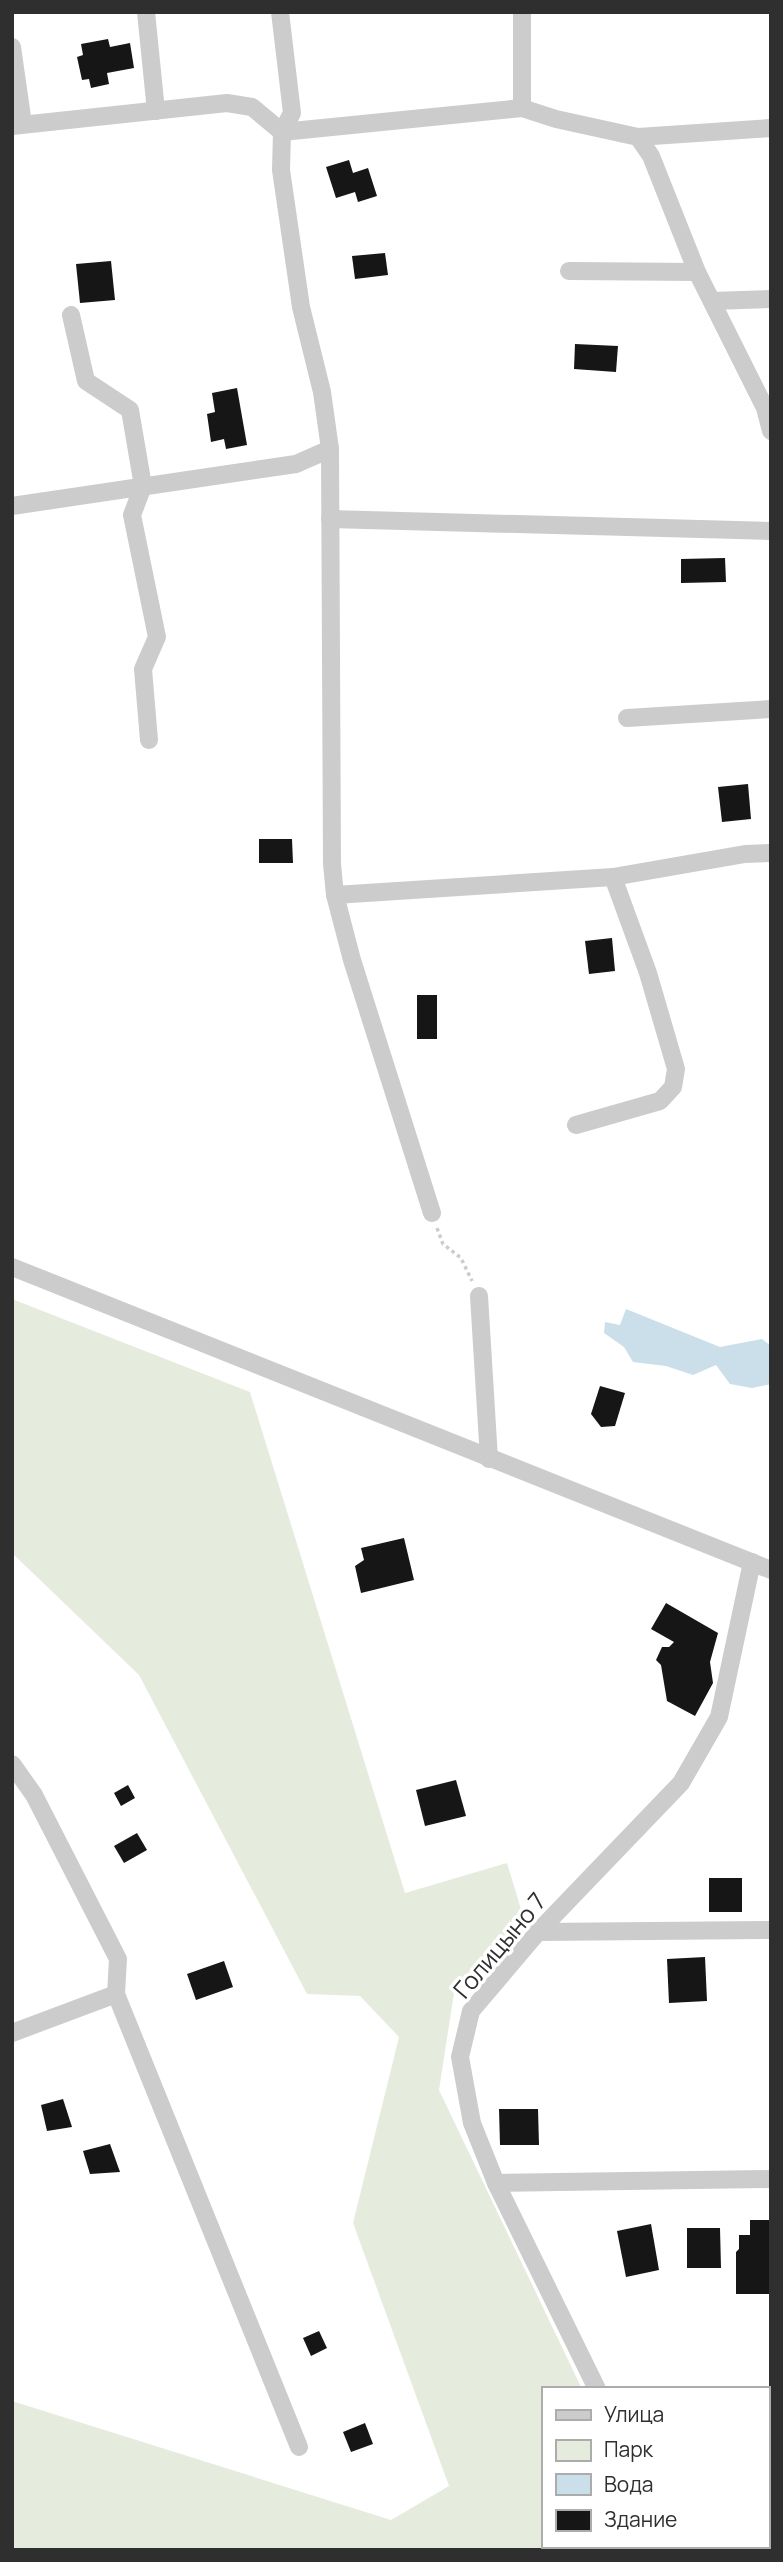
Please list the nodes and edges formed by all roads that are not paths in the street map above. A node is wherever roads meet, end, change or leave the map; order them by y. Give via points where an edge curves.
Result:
1 (146, 12) edge
2 (280, 12) edge
3 (522, 12) edge
4 (12, 47) edge
5 (522, 108) junction
6 (156, 111) junction
7 (17, 125) edge
8 (771, 128) edge
9 (282, 132) junction
10 (638, 137) junction
11 (569, 271) dead end
12 (697, 272) junction
13 (771, 299) edge
14 (712, 301) junction
15 (71, 315) dead end
16 (771, 431) edge
17 (330, 449) junction
18 (143, 486) junction
19 (12, 506) edge
20 (330, 519) junction
21 (771, 531) edge
22 (771, 709) edge
23 (627, 718) dead end
24 (149, 740) dead end
25 (771, 853) edge
26 (613, 877) junction
27 (335, 895) junction
28 (576, 1125) dead end
29 (432, 1213) road end
30 (12, 1267) edge
31 (478, 1296) road end
32 (489, 1459) junction
33 (752, 1562) junction
34 (771, 1570) edge
35 (12, 1764) edge
36 (771, 1930) edge
37 (538, 1932) junction
38 (116, 1994) junction
39 (12, 2033) edge
40 (771, 2179) edge
41 (496, 2182) junction
42 (596, 2387) edge
43 (299, 2447) dead end

1 - 6 street
2 - 9 street via 292,113
3 - 5 street
4 - 7 street
5 - 9 street
5 - 10 street
6 - 7 street
6 - 9 street via 227,103 251,107
8 - 10 street
9 - 17 street via 288,228
10 - 12 street
11 - 12 street
12 - 14 street
13 - 14 street
14 - 16 street via 765,408
15 - 18 street via 86,381 130,410
17 - 18 street via 296,464
17 - 20 street
18 - 19 street
18 - 24 street via 132,515 157,637 144,669
20 - 21 street
20 - 27 street
22 - 23 street
25 - 26 street
26 - 27 street
26 - 28 street via 667,1028 676,1069 673,1087 660,1101
27 - 29 street
30 - 32 street
31 - 32 street
32 - 33 street
33 - 34 street
33 - 37 street, Голицыно 7 via 713,1728 681,1783
35 - 38 street via 34,1795 118,1958
36 - 37 street
37 - 41 street, Голицыно 7 via 471,2011 460,2057 472,2123
38 - 39 street
38 - 43 street
40 - 41 street
41 - 42 street, Голицыно 7

